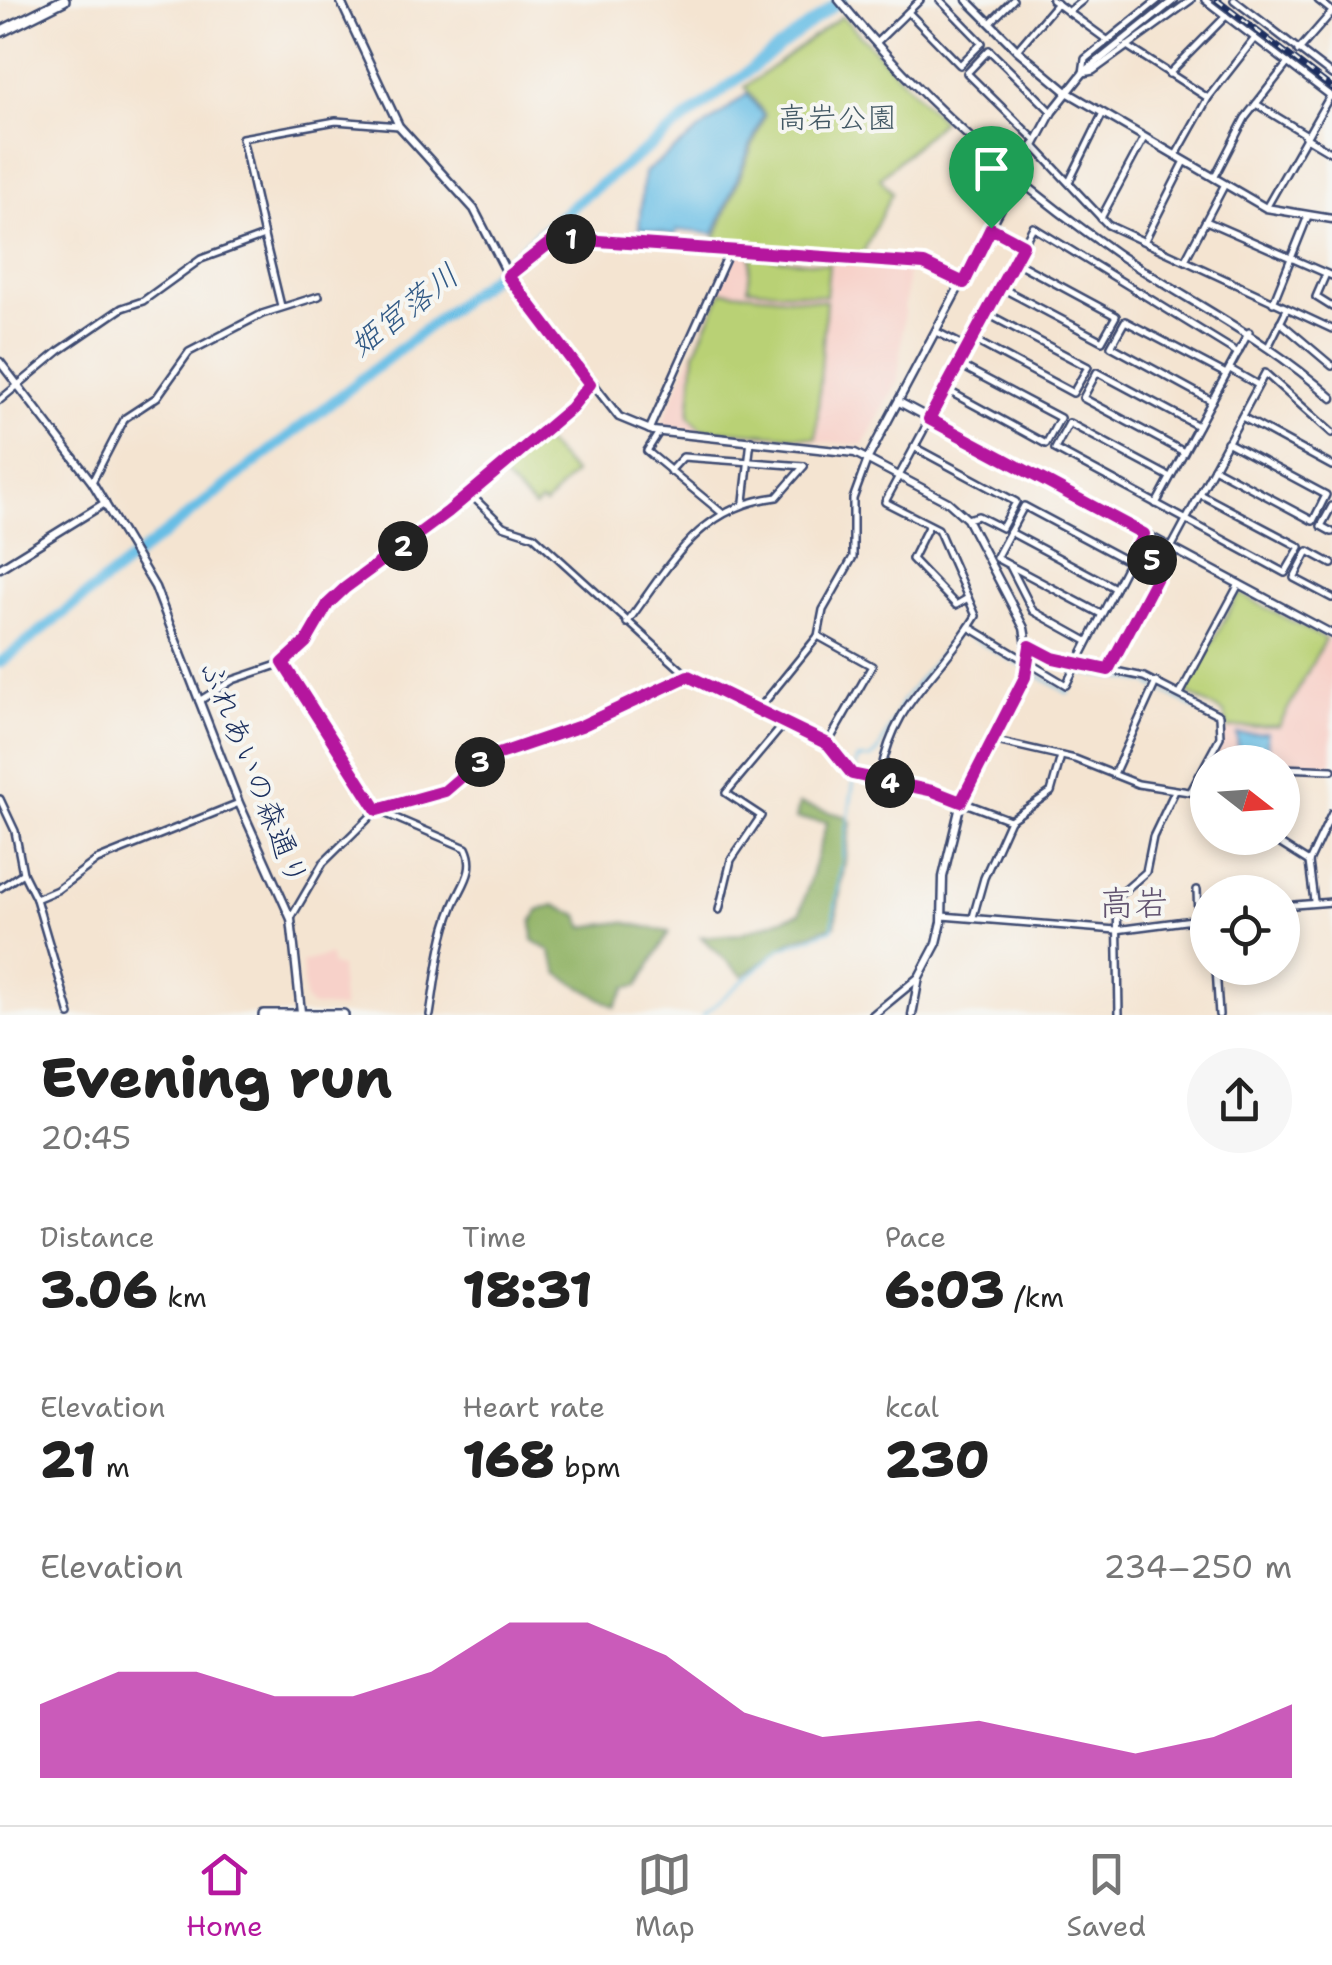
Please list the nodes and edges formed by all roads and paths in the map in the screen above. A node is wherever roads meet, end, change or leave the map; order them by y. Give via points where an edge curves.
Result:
1 (64, 0) edge
2 (340, 0) edge
3 (839, 0) edge
4 (920, 0) edge
5 (940, 0) edge
6 (968, 0) edge
7 (1013, 0) edge
8 (1083, 0) edge
9 (1158, 0) edge
10 (1174, 0) edge
11 (1191, 0) edge
12 (1205, 0) edge
13 (1234, 0) edge
14 (1318, 0) edge
15 (1054, 2) edge
16 (908, 12) junction
17 (1068, 12) junction
18 (1332, 12) edge
19 (1226, 16) junction
20 (989, 24) junction
21 (0, 32) edge
22 (1255, 38) junction
23 (1107, 40) junction
24 (876, 42) junction
25 (1126, 45) junction
26 (1017, 50) junction
27 (1298, 50) junction
28 (1288, 63) junction
29 (1083, 72) junction
30 (1169, 74) junction
31 (1332, 75) edge
32 (1067, 92) junction
33 (1331, 97) edge
34 (1208, 98) junction
35 (1256, 104) junction
36 (1052, 112) junction
37 (1103, 113) junction
38 (400, 126) junction
39 (1306, 136) junction
40 (1144, 138) junction
41 (1034, 143) junction
42 (1332, 153) edge
43 (1176, 155) junction
44 (1185, 160) junction
45 (1018, 178) junction
46 (1214, 178) junction
47 (1069, 182) junction
48 (1226, 184) junction
49 (1266, 208) junction
50 (1308, 216) junction
51 (1101, 218) junction
52 (1332, 218) edge
53 (1206, 220) junction
54 (991, 228) junction
55 (264, 236) junction
56 (1145, 240) junction
57 (1023, 245) junction
58 (730, 250) junction
59 (1291, 258) junction
60 (1185, 260) junction
61 (1014, 262) junction
62 (1330, 274) edge
63 (508, 276) junction
64 (964, 283) junction
65 (1000, 287) junction
66 (318, 296) dead end
67 (1273, 303) junction
68 (281, 307) junction
69 (1332, 307) edge
70 (1287, 309) junction
71 (986, 313) junction
72 (1280, 322) junction
73 (1332, 329) edge
74 (938, 332) junction
75 (1249, 332) junction
76 (972, 340) junction
77 (1269, 345) junction
78 (968, 348) junction
79 (1238, 353) junction
80 (0, 362) edge
81 (958, 364) junction
82 (1332, 366) edge
83 (1228, 372) junction
84 (15, 384) junction
85 (590, 384) junction
86 (1258, 385) junction
87 (945, 389) junction
88 (1332, 398) edge
89 (0, 400) edge
90 (1212, 400) junction
91 (899, 402) junction
92 (1241, 417) junction
93 (929, 419) junction
94 (1198, 426) junction
95 (648, 430) junction
96 (658, 432) junction
97 (1332, 433) edge
98 (751, 440) junction
99 (1227, 442) junction
100 (914, 447) junction
101 (1184, 452) junction
102 (868, 458) junction
103 (748, 462) junction
104 (1332, 466) edge
105 (1214, 468) junction
106 (670, 471) junction
107 (899, 475) junction
108 (1170, 478) junction
109 (92, 482) junction
110 (469, 493) junction
111 (1200, 494) junction
112 (744, 501) junction
113 (106, 503) junction
114 (1156, 504) junction
115 (1332, 506) edge
116 (722, 512) junction
117 (967, 519) junction
118 (1186, 520) junction
119 (928, 525) junction
120 (1010, 532) junction
121 (1332, 532) edge
122 (1144, 534) junction
123 (1170, 548) junction
124 (1135, 550) junction
125 (1129, 562) junction
126 (1332, 564) edge
127 (1009, 566) junction
128 (0, 568) edge
129 (1238, 584) junction
130 (1115, 588) junction
131 (968, 598) junction
132 (1332, 598) edge
133 (1101, 614) junction
134 (628, 624) junction
135 (969, 627) junction
136 (1332, 634) edge
137 (818, 636) junction
138 (1087, 641) junction
139 (1030, 646) junction
140 (1030, 662) junction
141 (283, 663) junction
142 (1075, 664) junction
143 (1108, 670) junction
144 (688, 676) junction
145 (1156, 682) junction
146 (1180, 694) junction
147 (200, 701) junction
148 (758, 710) junction
149 (784, 724) junction
150 (992, 740) junction
151 (828, 744) junction
152 (1216, 745) edge
153 (1060, 756) junction
154 (1300, 769) edge
155 (1332, 770) edge
156 (1114, 774) junction
157 (879, 781) junction
158 (1175, 791) junction
159 (1190, 791) edge
160 (0, 799) edge
161 (239, 802) junction
162 (961, 802) junction
163 (377, 810) junction
164 (1332, 813) edge
165 (1010, 820) junction
166 (1298, 855) edge
167 (1309, 862) junction
168 (23, 874) junction
169 (0, 888) edge
170 (36, 899) junction
171 (1314, 900) junction
172 (1332, 902) edge
173 (1300, 903) edge
174 (718, 910) dead end
175 (942, 916) junction
176 (973, 917) junction
177 (291, 919) junction
178 (1190, 920) edge
179 (1116, 930) junction
180 (919, 977) junction
181 (1217, 985) edge
182 (301, 1012) junction
183 (70, 1015) edge
184 (264, 1015) edge
185 (343, 1015) edge
186 (430, 1015) edge
187 (873, 1015) edge
188 (912, 1015) edge
189 (1118, 1015) edge
190 (1219, 1015) edge

1 - 21 main road
2 - 38 street
3 - 24 street
4 - 16 street
5 - 16 street via 982,43 960,65
6 - 20 street
7 - 20 street
8 - 17 street
9 - 23 street
10 - 29 street
11 - 25 street
12 - 19 street
13 - 27 street
14 - 18 street
15 - 17 street
15 - 26 street
16 - 24 street
17 - 23 street
18 - 27 street
19 - 22 street
19 - 30 street
20 - 26 street
22 - 28 street
22 - 34 street
23 - 29 street via 1085,59
24 - 45 street
25 - 29 street
25 - 30 street
26 - 32 street
27 - 31 street
28 - 33 street
28 - 35 street
29 - 32 street
30 - 34 street
32 - 36 street
32 - 37 street
33 - 39 street
34 - 43 street
35 - 39 street
35 - 46 street
36 - 41 street
36 - 41 street via 989,50 966,73
37 - 40 street
37 - 47 street
38 - 55 street via 336,121 242,138
38 - 63 street via 474,209
39 - 42 street
39 - 49 street
40 - 43 street
40 - 51 street
41 - 45 street
41 - 47 street
43 - 44 street
44 - 46 street
44 - 56 street
45 - 54 street
45 - 75 street via 1114,251
46 - 48 street
47 - 51 street
48 - 49 street
48 - 53 street
49 - 50 street
50 - 52 street
50 - 59 street
51 - 56 street
53 - 59 street
53 - 60 street
54 - 57 street
54 - 64 street
55 - 68 street
55 - 84 street via 201,259
56 - 60 street
57 - 61 street
57 - 79 street via 1032,227
58 - 63 street via 556,238
58 - 64 street via 924,264
58 - 95 street
59 - 62 street
59 - 67 street
60 - 67 street
61 - 65 street
61 - 65 street via 1116,316 1102,341
62 - 69 street via 1316,297
63 - 85 street
64 - 74 street
65 - 71 street
66 - 68 street
67 - 70 street
68 - 109 street via 190,352 157,397 124,418
70 - 72 street
70 - 73 street
71 - 76 street
71 - 76 street via 1088,367 1074,394
72 - 77 street
72 - 82 street
74 - 78 street
74 - 91 street
75 - 77 street
75 - 79 street
76 - 78 street
77 - 88 street
78 - 81 street
79 - 83 street
80 - 84 street
81 - 87 street
81 - 87 street via 1060,418 1046,444
83 - 86 street
83 - 90 street
83 - 90 street via 1125,321 1111,346
84 - 89 street
84 - 109 street
85 - 95 street via 618,417
85 - 110 street via 571,408
86 - 92 street
86 - 97 street via 1265,372
87 - 93 street
90 - 94 street
91 - 93 street
91 - 102 street
92 - 99 street
92 - 104 street
93 - 100 street
93 - 122 street
94 - 101 street
94 - 101 street via 1098,372 1083,398
95 - 96 street
96 - 98 street
96 - 106 street via 647,451
98 - 102 street
98 - 103 street
99 - 105 street
99 - 105 street via 1326,495 1313,521
100 - 107 street
100 - 117 street via 1016,502 1002,528 978,516
101 - 108 street
102 - 107 street
102 - 137 street via 852,499 853,557 823,610
103 - 106 street via 683,457
103 - 112 street
103 - 112 street via 804,466 777,497
105 - 111 street
106 - 116 street
107 - 117 street
107 - 119 street via 884,502
108 - 114 street
108 - 114 street via 1069,423 1055,449
109 - 113 street
110 - 134 street via 504,526 534,536
110 - 141 street via 336,596 306,642
111 - 118 street
111 - 118 street via 1300,547 1285,573
112 - 116 street
113 - 128 street
113 - 147 street, ふれあいの森通り via 135,547
114 - 118 street
115 - 121 street via 1321,526
116 - 134 street via 688,540
117 - 139 street
118 - 123 street
119 - 131 street via 938,529
119 - 131 street via 912,559 956,604
120 - 125 street via 1024,506
120 - 127 street via 996,558
120 - 130 street
122 - 123 street
122 - 124 street
123 - 129 street
124 - 125 street
124 - 143 street via 1163,566
125 - 130 street
126 - 132 street via 1308,552 1294,578
127 - 133 street
127 - 138 street via 1033,611
129 - 136 street
129 - 146 street
130 - 133 street
131 - 135 street via 976,616
133 - 138 street
134 - 144 street
135 - 140 street
135 - 157 street via 900,715 886,742
137 - 148 street
137 - 151 street via 872,666
138 - 142 street
139 - 140 street
139 - 142 street
140 - 142 street via 1066,686
140 - 150 street
141 - 147 street via 232,680
141 - 163 street
142 - 143 street
143 - 145 street
144 - 148 street
144 - 163 street via 581,726 481,760 445,791
145 - 146 street
145 - 156 street
146 - 152 street via 1220,715
147 - 161 street, ふれあいの森通り
148 - 149 street
149 - 151 street
149 - 174 street via 726,793 761,816 731,860
150 - 153 street
150 - 162 street
151 - 157 street via 852,774
153 - 156 street
153 - 165 street via 1051,792
154 - 155 street
156 - 158 street
157 - 162 street
158 - 159 street
158 - 179 street via 1153,837 1146,872 1117,897
160 - 168 street
161 - 170 street via 97,860
161 - 177 street, ふれあいの森通り
162 - 165 street
162 - 175 street via 942,877
163 - 177 street via 323,863
163 - 186 street via 466,848 470,857 470,874 444,934
164 - 167 street
165 - 176 street
166 - 167 street
167 - 171 street
168 - 169 street
168 - 170 street
170 - 183 street
171 - 172 street
171 - 173 street
175 - 176 street
175 - 180 street
176 - 179 street
177 - 182 street, ふれあいの森通り
178 - 179 street
179 - 189 street
180 - 187 street
180 - 188 street
181 - 190 street
182 - 184 main road
182 - 185 main road

